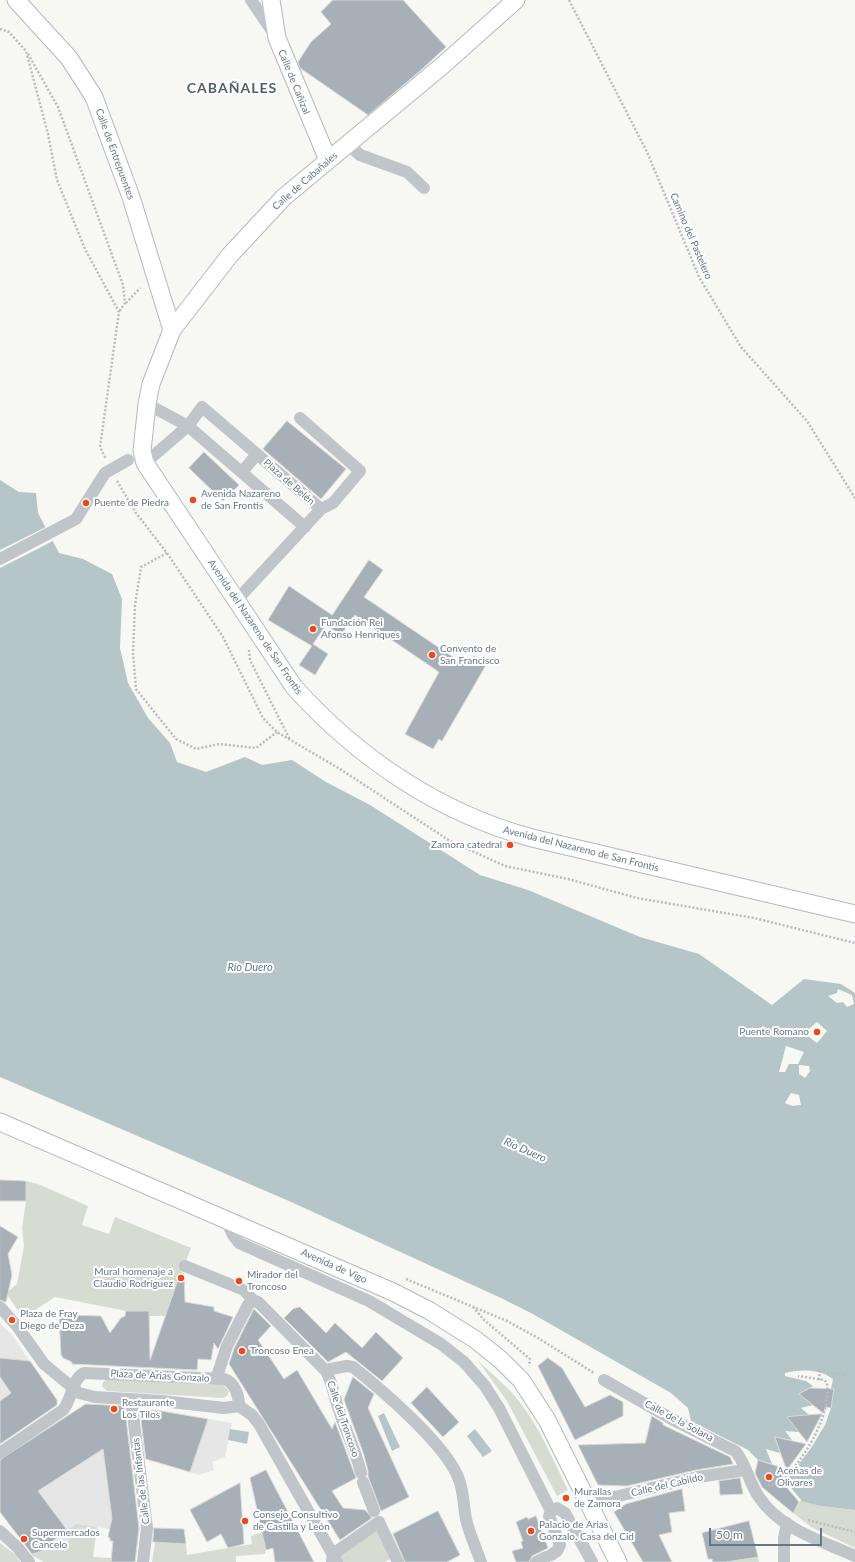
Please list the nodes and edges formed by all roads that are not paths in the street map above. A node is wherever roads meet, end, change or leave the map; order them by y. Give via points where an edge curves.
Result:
1 (16, 0) edge
2 (252, 0) edge
3 (271, 0) edge
4 (516, 0) edge
5 (277, 38) junction
6 (348, 144) junction
7 (328, 160) junction
8 (424, 188) dead end
9 (172, 330) junction
10 (147, 404) junction
11 (300, 418) dead end
12 (188, 426) junction
13 (257, 454) junction
14 (144, 457) junction
15 (242, 472) junction
16 (321, 509) junction
17 (305, 527) junction
18 (0, 559) edge
19 (236, 601) junction
20 (855, 914) edge
21 (0, 1122) edge
22 (225, 1218) junction
23 (185, 1266) dead end
24 (253, 1300) junction
25 (0, 1306) edge
26 (325, 1370) junction
27 (216, 1378) junction
28 (604, 1380) dead end
29 (73, 1389) junction
30 (131, 1399) junction
31 (244, 1409) junction
32 (0, 1453) edge
33 (745, 1470) junction
34 (590, 1506) junction
35 (551, 1511) junction
36 (377, 1517) junction
37 (787, 1523) junction
38 (0, 1531) edge
39 (855, 1556) edge
40 (333, 1557) edge
41 (544, 1558) edge
42 (29, 1562) edge
43 (143, 1562) edge
44 (398, 1562) edge
45 (481, 1562) edge
46 (592, 1562) edge
47 (618, 1562) edge
48 (784, 1562) edge

1 - 9 main road, Calle de Entrepuentes via 69,58 94,97 131,197
2 - 5 street
3 - 5 main road, Calle de Cañizal
4 - 6 main road, Calle de Cabañales
5 - 7 main road, Calle de Cañizal
6 - 7 main road, Calle de Cabañales
6 - 8 street via 360,155 407,172
7 - 9 main road, Calle de Cabañales via 262,219 230,255
9 - 10 main road, Calle de Cabañales
10 - 12 street
10 - 14 main road, Calle de Cabañales
11 - 16 street via 360,471 333,503
12 - 13 street, Plaza de Belén via 202,407
12 - 14 street, Plaza de Belén
12 - 15 street
13 - 15 street, Plaza de Belén
13 - 16 street, Plaza de Belén
14 - 18 street, bridge via 128,460 105,473 76,519
14 - 19 main road, Avenida del Nazareno de San Frontis
15 - 17 street
16 - 17 street, Plaza de Belén
17 - 19 street, Plaza de Belén
19 - 20 main road, Avenida del Nazareno de San Frontis via 294,687 316,711 344,738 433,798 503,830 532,838
21 - 22 main road, Avenida de Vigo
22 - 34 main road, Avenida de Vigo via 404,1297 449,1322 485,1347 515,1373 538,1404
22 - 35 street via 239,1243 369,1301 441,1344 464,1362 485,1386 499,1408
23 - 24 street via 244,1290
24 - 26 street, Calle del Troncoso via 258,1302
24 - 27 street via 227,1346
25 - 29 street via 46,1366
26 - 36 street, Calle del Troncoso
26 - 45 street via 353,1367 382,1390 446,1458 460,1481 466,1520
27 - 29 street, Plaza de Arias Gonzalo via 87,1372 80,1376
27 - 31 street, Plaza de Arias Gonzalo via 230,1382
28 - 33 street, Calle de la Solana via 735,1451 741,1458
29 - 30 street via 87,1396
29 - 32 street, Plaza de Arias Gonzalo via 68,1404 61,1412
30 - 31 street
30 - 43 street, Calle de las Infantas via 147,1528
31 - 40 street via 259,1424
33 - 34 street, Calle del Cabildo via 698,1477 606,1499
33 - 37 street, Calle de la Solana via 764,1504
34 - 47 main road, Avenida de Vigo
35 - 41 street via 549,1520 560,1545 557,1551
35 - 46 street via 557,1508 565,1513
36 - 40 street
36 - 44 street, Calle del Troncoso
37 - 39 street, Calle de la Solana
37 - 48 street
38 - 42 street

